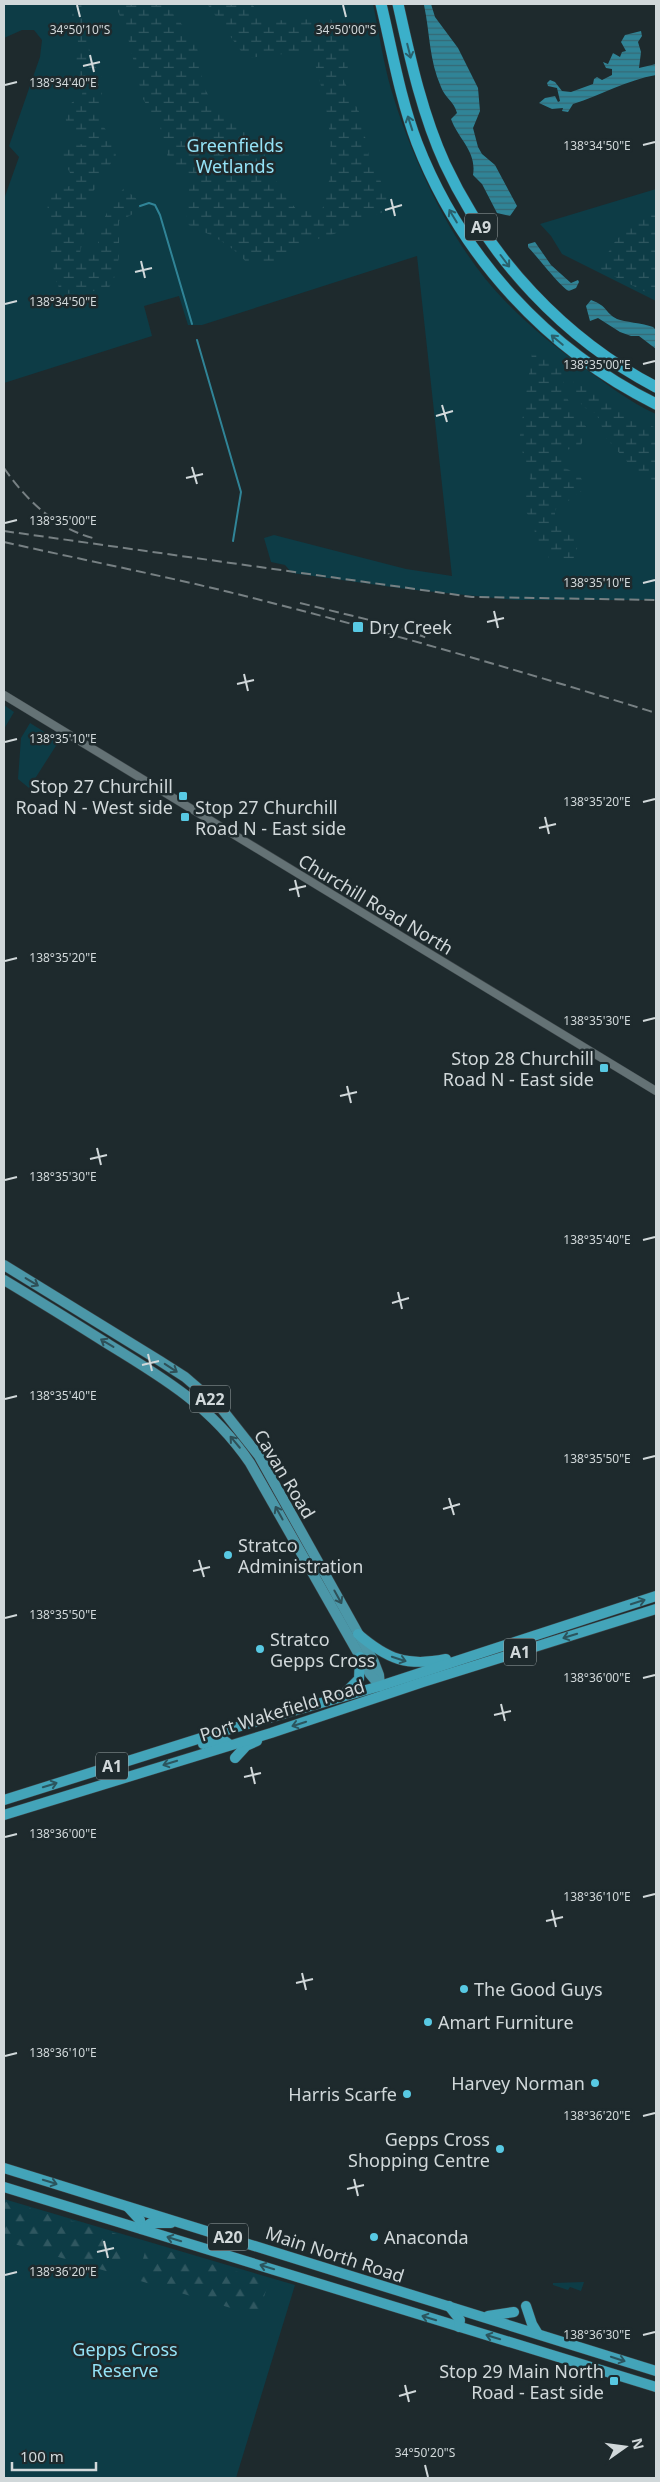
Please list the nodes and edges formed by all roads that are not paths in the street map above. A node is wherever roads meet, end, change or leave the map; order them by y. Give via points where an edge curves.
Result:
1 (381, 4) edge
2 (398, 4) edge
3 (656, 387) edge
4 (656, 404) edge
5 (4, 695) edge
6 (656, 1092) edge
7 (4, 1265) edge
8 (4, 1280) edge
9 (60, 1299) junction
10 (40, 1302) junction
11 (130, 1342) junction
12 (123, 1353) junction
13 (656, 1596) edge
14 (656, 1609) edge
15 (587, 1618) junction
16 (617, 1621) junction
17 (358, 1634) junction
18 (501, 1647) junction
19 (360, 1657) junction
20 (423, 1682) junction
21 (380, 1686) junction
22 (342, 1696) junction
23 (326, 1715) junction
24 (271, 1733) junction
25 (229, 1744) junction
26 (180, 1745) junction
27 (235, 1758) dead end
28 (4, 1800) edge
29 (4, 1810) edge
30 (17, 1811) junction
31 (4, 1815) edge
32 (4, 2168) edge
33 (4, 2187) edge
34 (127, 2206) junction
35 (178, 2222) junction
36 (142, 2229) junction
37 (449, 2306) junction
38 (526, 2306) dead end
39 (514, 2312) dead end
40 (482, 2316) junction
41 (515, 2326) junction
42 (459, 2327) junction
43 (538, 2334) junction
44 (511, 2343) junction
45 (656, 2371) edge
46 (656, 2387) edge

4 -> 1 highway, A9 via 608,376 550,333 519,305 468,240 443,198 418,143 399,84
2 -> 3 highway, A9 via 424,110 445,164 472,215 506,264 553,313 591,346
5 - 6 street, Churchill Road North
7 -> 9 main road, Cavan Road / A22
8 - 10 main road, Cavan Road / A22
9 - 10 main road
9 - 11 main road, Cavan Road / A22
12 -> 10 main road, Cavan Road / A22
11 - 12 main road
11 -> 17 main road, Cavan Road / A22 via 185,1377 221,1408 248,1441 271,1476
19 -> 12 main road, Cavan Road / A22 via 240,1447 190,1396
15 -> 13 highway, Port Wakefield Road / A1
14 - 16 highway, Port Wakefield Road / A1
15 - 16 highway via 614,1618
15 - 18 highway, Port Wakefield Road / A1
16 -> 20 highway, Port Wakefield Road / A1
17 -> 18 highway via 383,1653 411,1662 432,1662
17 - 21 main road, Cavan Road via 378,1672
18 - 21 highway, Port Wakefield Road / A1
19 - 21 main road, Cavan Road / A22
19 - 22 highway via 359,1679
20 - 21 highway
20 - 23 highway, Port Wakefield Road / A1
21 - 22 highway, Port Wakefield Road / A1
21 - 23 highway
22 - 26 highway, Port Wakefield Road / A1
23 -> 24 highway, Port Wakefield Road / A1
24 - 25 highway, Port Wakefield Road / A1
24 - 27 highway via 246,1746
25 - 26 highway via 222,1739 190,1747
25 -> 30 highway, Port Wakefield Road / A1
28 -> 26 highway, Port Wakefield Road / A1
29 - 30 highway
30 - 31 highway, Port Wakefield Road / A1
32 -> 34 highway, Main North Road / A20
33 - 36 highway, Main North Road / A20
34 - 35 highway, Main North Road / A20
34 - 36 highway via 140,2220
35 - 36 highway via 151,2223
35 - 37 highway, Main North Road / A20
42 -> 36 highway, Main North Road / A20
37 - 40 highway, Main North Road / A20
37 - 42 highway via 460,2320
38 - 43 highway
39 - 40 highway
40 - 41 highway, Main North Road / A20
41 - 43 highway, Main North Road / A20
41 - 44 highway
44 -> 42 highway, Main North Road / A20
43 -> 45 highway, Main North Road / A20
44 - 46 highway, Main North Road / A20

